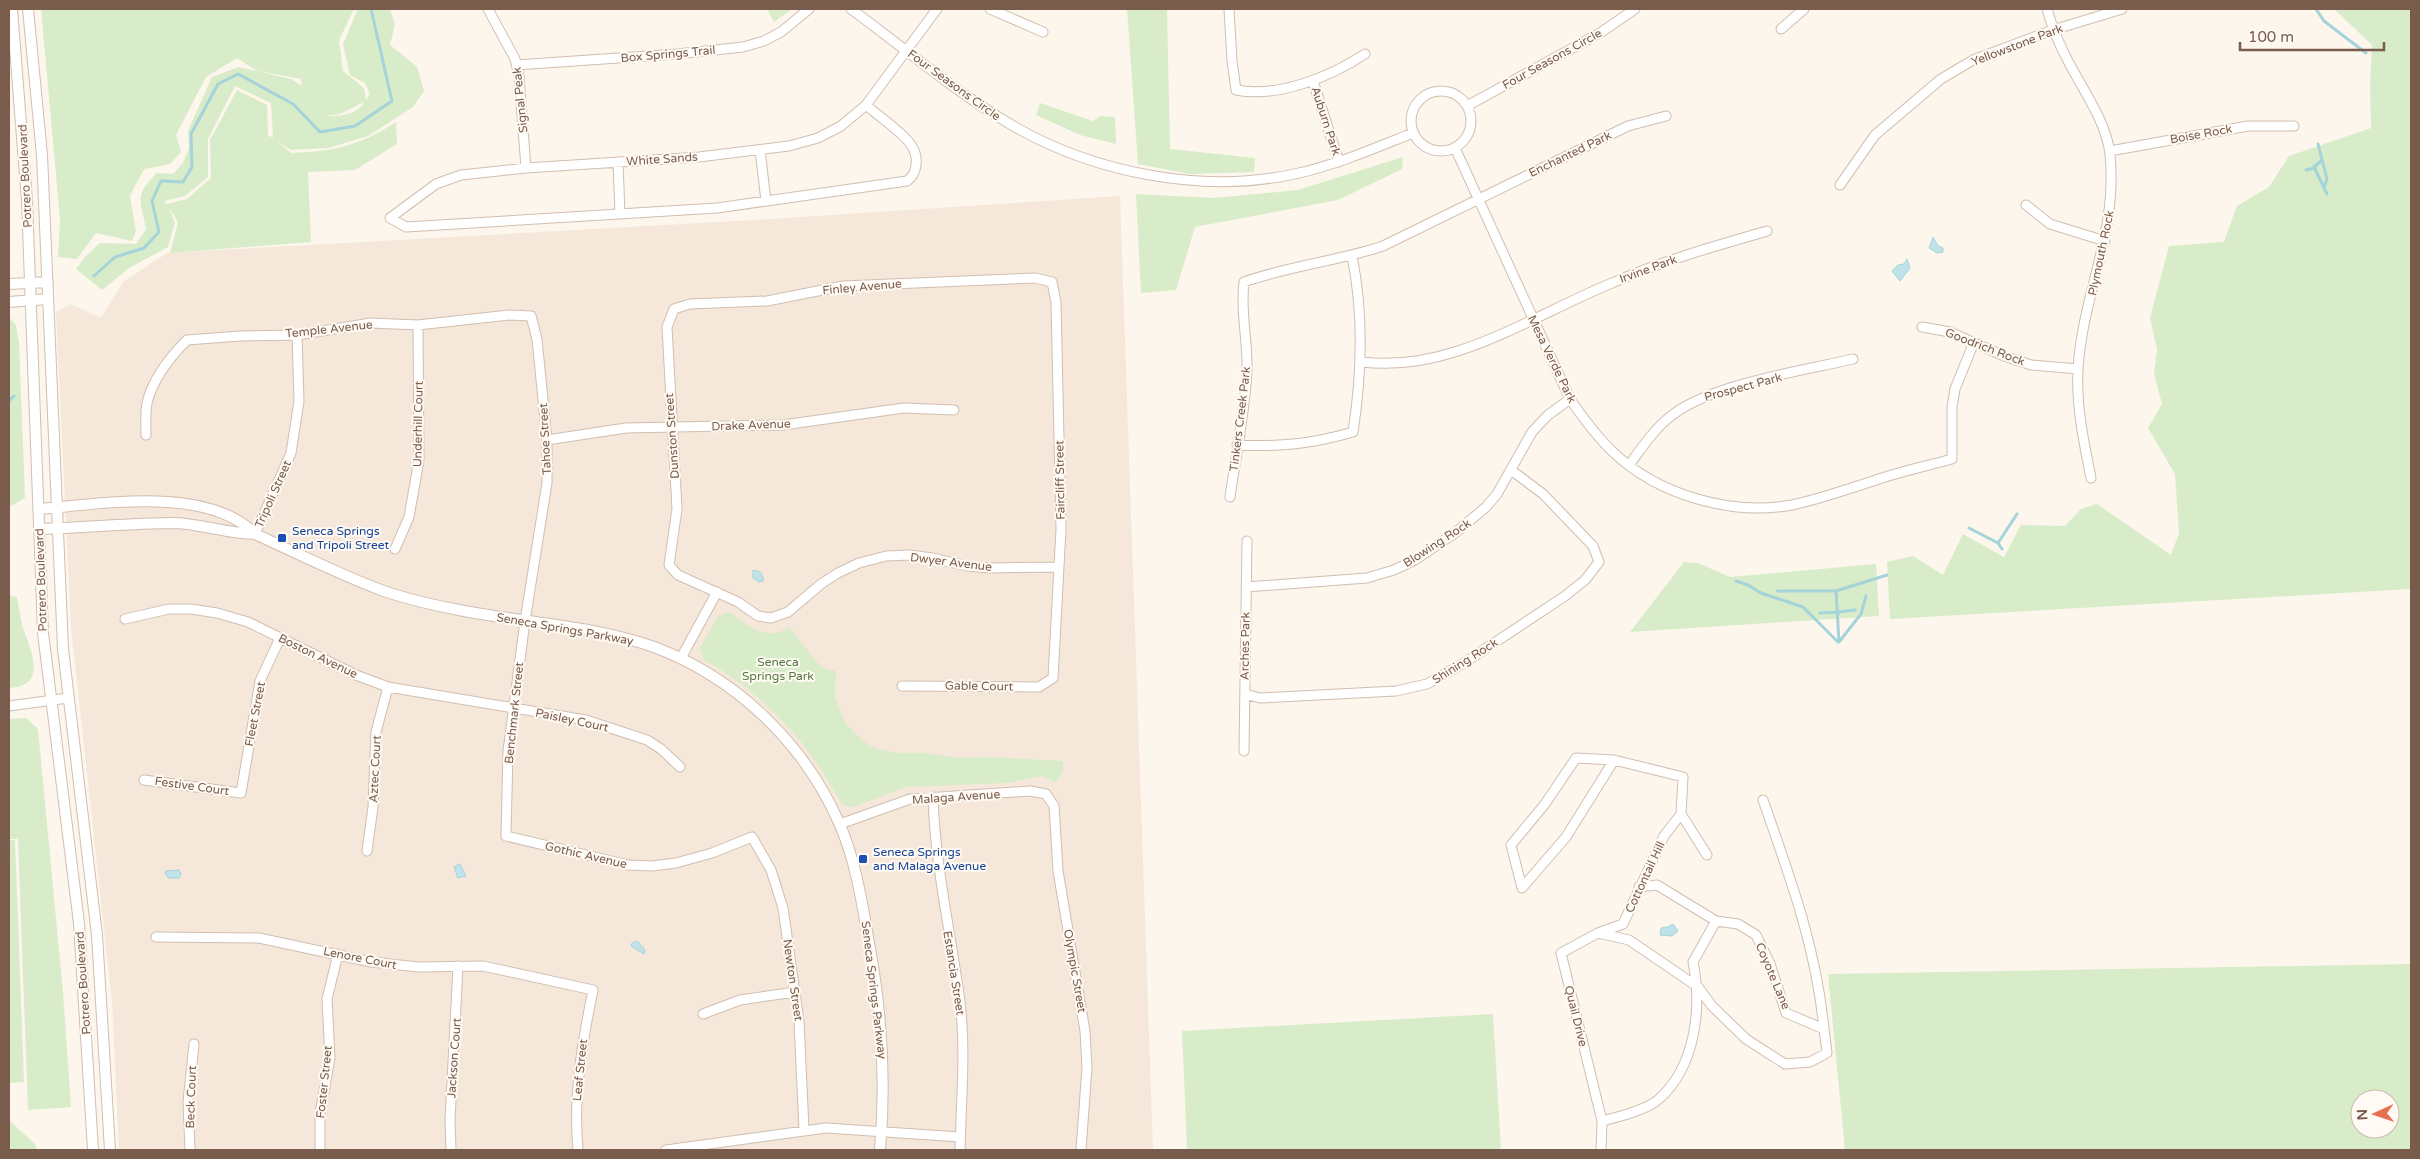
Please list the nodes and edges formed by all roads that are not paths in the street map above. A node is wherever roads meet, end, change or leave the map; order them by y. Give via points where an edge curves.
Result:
1 (12, 9) edge
2 (488, 9) edge
3 (808, 9) edge
4 (851, 9) edge
5 (936, 9) edge
6 (990, 9) edge
7 (1229, 9) edge
8 (1635, 9) edge
9 (1804, 9) edge
10 (2046, 9) edge
11 (2122, 9) edge
12 (29, 13) edge
13 (1781, 29) dead end
14 (2053, 30) junction
15 (1043, 32) dead end
16 (908, 51) junction
17 (1365, 54) dead end
18 (516, 65) junction
19 (1313, 81) junction
20 (866, 105) junction
21 (1467, 106) junction
22 (1666, 116) dead end
23 (2294, 126) dead end
24 (1413, 133) junction
25 (1455, 148) junction
26 (760, 150) junction
27 (2110, 151) junction
28 (618, 162) junction
29 (1339, 162) junction
30 (526, 168) junction
31 (1840, 185) dead end
32 (1478, 200) junction
33 (766, 202) junction
34 (2026, 206) dead end
35 (620, 214) junction
36 (1767, 230) dead end
37 (2105, 241) junction
38 (1352, 256) junction
39 (48, 282) junction
40 (1052, 282) joint
41 (1244, 282) joint
42 (30, 283) junction
43 (9, 284) edge
44 (48, 299) junction
45 (31, 300) junction
46 (9, 302) edge
47 (674, 309) joint
48 (531, 316) joint
49 (1533, 319) junction
50 (418, 325) junction
51 (1922, 327) dead end
52 (297, 335) junction
53 (1974, 342) junction
54 (1852, 359) dead end
55 (1362, 362) junction
56 (2078, 370) junction
57 (1570, 399) junction
58 (954, 410) dead end
59 (671, 426) junction
60 (146, 435) dead end
61 (548, 440) junction
62 (1237, 445) junction
63 (1629, 465) junction
64 (1511, 470) junction
65 (2091, 478) dead end
66 (1230, 497) dead end
67 (56, 508) junction
68 (39, 509) junction
69 (40, 529) junction
70 (57, 529) junction
71 (255, 534) junction
72 (1247, 541) dead end
73 (395, 549) dead end
74 (1058, 567) junction
75 (1246, 587) junction
76 (717, 592) junction
77 (125, 619) dead end
78 (525, 621) junction
79 (280, 638) junction
80 (681, 658) junction
81 (1053, 678) joint
82 (902, 686) dead end
83 (388, 687) junction
84 (1245, 694) junction
85 (68, 698) junction
86 (51, 700) junction
87 (9, 706) edge
88 (512, 708) junction
89 (1244, 751) dead end
90 (1614, 760) junction
91 (680, 767) dead end
92 (144, 780) dead end
93 (241, 794) joint
94 (1046, 794) joint
95 (933, 797) junction
96 (1763, 800) dead end
97 (1681, 814) junction
98 (840, 824) junction
99 (506, 836) joint
100 (752, 837) joint
101 (367, 851) dead end
102 (1707, 856) dead end
103 (1639, 887) junction
104 (1716, 922) junction
105 (1598, 933) junction
106 (156, 937) dead end
107 (338, 954) junction
108 (458, 966) junction
109 (1698, 987) junction
110 (593, 990) joint
111 (795, 992) junction
112 (704, 1014) dead end
113 (1824, 1029) junction
114 (194, 1044) dead end
115 (1602, 1121) junction
116 (804, 1130) junction
117 (882, 1132) junction
118 (960, 1137) junction
119 (93, 1150) edge
120 (110, 1150) edge
121 (190, 1150) edge
122 (320, 1150) edge
123 (451, 1150) edge
124 (578, 1150) edge
125 (666, 1150) edge
126 (880, 1150) edge
127 (960, 1150) edge
128 (1081, 1150) edge
129 (1601, 1150) edge

1 - 42 street, Potrero Boulevard via 24,138
2 - 18 street, Signal Peak via 509,45
3 - 18 street, Box Springs Trail via 781,32 743,47
4 - 16 street, Four Seasons Circle
5 - 16 street, White Sands
6 - 15 street
7 - 19 street via 1236,90 1262,91
8 - 21 street, Four Seasons Circle via 1600,33
9 - 13 street
10 - 14 street, Plymouth Rock
11 - 14 street, Yellowstone Park
12 - 39 street, Potrero Boulevard via 42,155
14 - 27 street, Plymouth Rock via 2099,118
14 - 31 street, Yellowstone Park via 1973,60 1941,79 1875,135
16 - 20 street, White Sands
16 - 29 street, Four Seasons Circle via 1011,125 1103,164 1157,176 1233,181 1298,174
17 - 19 street via 1340,70
18 - 30 street, Signal Peak via 520,76
19 - 29 street, Auburn Park
20 - 26 street, White Sands via 841,126 818,138
20 - 33 street via 911,144 916,169 912,177 900,183
21 - 24 street via 1452,92 1442,90 1427,94 1411,113
21 - 25 street via 1471,115 1468,134
22 - 32 street, Enchanted Park via 1628,126
23 - 27 street, Boise Rock via 2248,126
24 - 25 street via 1426,148 1445,151
24 - 29 street, Four Seasons Circle
25 - 32 street, Mesa Verde Park
26 - 28 street, White Sands
26 - 33 street
27 - 37 street, Plymouth Rock via 2112,187
28 - 30 street, White Sands
28 - 35 street
30 - 35 street, White Sands via 448,179 427,190 390,218 406,227
32 - 38 street, Enchanted Park via 1384,246
32 - 49 street, Mesa Verde Park
33 - 35 street
34 - 37 street via 2050,224
36 - 49 street, Irvine Park via 1655,266
37 - 56 street, Plymouth Rock
38 - 41 street, Enchanted Park via 1272,272
38 - 55 street via 1358,285
39 - 42 street
39 - 44 street, Potrero Boulevard
40 - 47 street, Finley Avenue via 1035,278 843,286 767,301 690,304
40 - 74 street, Faircliff Street via 1056,302 1061,460
41 - 62 street, Tinkers Creek Park via 1242,301 1247,370
42 - 43 street
42 - 45 street, Potrero Boulevard
44 - 45 street
44 - 67 street, Potrero Boulevard
45 - 46 street
45 - 68 street, Potrero Boulevard
47 - 59 street, Dunston Street via 667,326
48 - 50 street, Temple Avenue via 509,315
48 - 61 street, Tahoe Street via 537,339
49 - 55 street, Irvine Park via 1438,358 1385,365
49 - 57 street, Mesa Verde Park
50 - 52 street, Temple Avenue via 351,325
50 - 73 street, Underhill Court via 419,460 409,517
51 - 53 street, Goodrich Rock via 1950,332
52 - 60 street, Temple Avenue via 187,340 171,356 151,391 146,405
52 - 71 street, Tripoli Street via 299,401 291,453
53 - 56 street, Goodrich Rock via 2031,365
53 - 63 street, Mesa Verde Park via 1955,389 1952,459 1819,499 1767,507 1725,504 1683,494 1644,476
54 - 63 street, Prospect Park via 1699,399 1670,416
55 - 62 street via 1353,432 1313,443 1275,447
56 - 65 street, Plymouth Rock via 2083,440
57 - 63 street, Mesa Verde Park via 1596,436
57 - 64 street, Blowing Rock via 1548,414 1532,432
58 - 59 street, Drake Avenue via 904,408 783,425
59 - 61 street, Drake Avenue via 626,428
59 - 76 street, Dunston Street via 677,509 669,564 678,575
61 - 78 street, Tahoe Street via 547,482
62 - 66 street, Tinkers Creek Park
64 - 75 street, Blowing Rock via 1497,494 1474,520 1415,560 1394,570 1367,578
64 - 84 street, Shining Rock via 1543,494 1593,546 1599,562 1585,580 1464,663 1427,684 1370,693 1260,698
67 - 68 street, Seneca Springs Parkway
67 - 70 street, Potrero Boulevard
67 - 71 street, Seneca Springs Parkway via 141,502 194,506 218,512
68 - 69 street, Potrero Boulevard
69 - 70 street, Seneca Springs Parkway
69 - 86 street, Potrero Boulevard via 43,633
70 - 71 street, Seneca Springs Parkway via 176,523
70 - 85 street, Potrero Boulevard
71 - 78 street, Seneca Springs Parkway via 381,590 461,611
72 - 75 street, Arches Park
74 - 76 street, Dwyer Avenue via 990,568 918,556 886,556 838,572 788,612 771,618 758,616
74 - 81 street, Faircliff Street
75 - 84 street, Arches Park
76 - 80 street
77 - 79 street, Boston Avenue via 154,611 191,609 248,622
78 - 80 street, Seneca Springs Parkway via 627,638
78 - 88 street, Benchmark Street
79 - 83 street, Boston Avenue via 356,676
79 - 93 street, Fleet Street via 260,681
80 - 98 street, Seneca Springs Parkway via 731,687 762,714 816,778
81 - 82 street, Gable Court via 1039,687
83 - 88 street, Boston Avenue
83 - 101 street, Aztec Court via 376,732 373,806
84 - 89 street, Arches Park
85 - 86 street
85 - 120 street, Potrero Boulevard via 97,935
86 - 87 street
86 - 119 street, Potrero Boulevard via 79,922
88 - 91 street, Paisley Court via 586,720 625,732 647,740
88 - 99 street, Benchmark Street
90 - 90 street via 1576,758 1545,804 1511,845 1522,888 1566,837
90 - 97 street via 1683,777
92 - 93 street, Festive Court
94 - 95 street, Malaga Avenue via 1030,791
94 - 128 street, Olympic Street via 1054,806 1058,871 1085,1031 1087,1067
95 - 98 street, Malaga Avenue via 902,802
95 - 118 street, Estancia Street via 937,860 960,1002 963,1065
96 - 113 street via 1801,906 1820,994
97 - 102 street
97 - 103 street, Cottontail Hill via 1664,836
98 - 117 street, Seneca Springs Parkway via 860,891 872,960 884,1081
99 - 100 street, Gothic Avenue via 628,865 652,866 712,853
100 - 111 street, Newton Street via 770,870 783,908
103 - 104 street, Coyote Lane via 1657,885
103 - 105 street, Cottontail Hill via 1623,924
104 - 109 street via 1693,962
104 - 113 street, Coyote Lane via 1738,924 1756,935 1770,964 1786,1013
105 - 109 street via 1629,940
105 - 115 street, Quail Drive via 1560,953
106 - 107 street, Lenore Court via 259,938
107 - 108 street, Lenore Court via 396,966
107 - 122 street, Foster Street via 327,999 330,1058 320,1113
108 - 110 street, Lenore Court via 498,968
108 - 123 street, Jackson Court
109 - 113 street via 1712,1006 1746,1039 1785,1064 1810,1062 1828,1053
109 - 115 street via 1696,1023 1681,1074 1658,1100
110 - 124 street, Leaf Street via 582,1042 576,1127
111 - 112 street via 740,1000
111 - 116 street, Newton Street
114 - 121 street, Beck Court via 188,1102
115 - 129 street
116 - 117 street via 826,1128
116 - 125 street
117 - 118 street
117 - 126 street, Seneca Springs Parkway
118 - 127 street, Estancia Street

